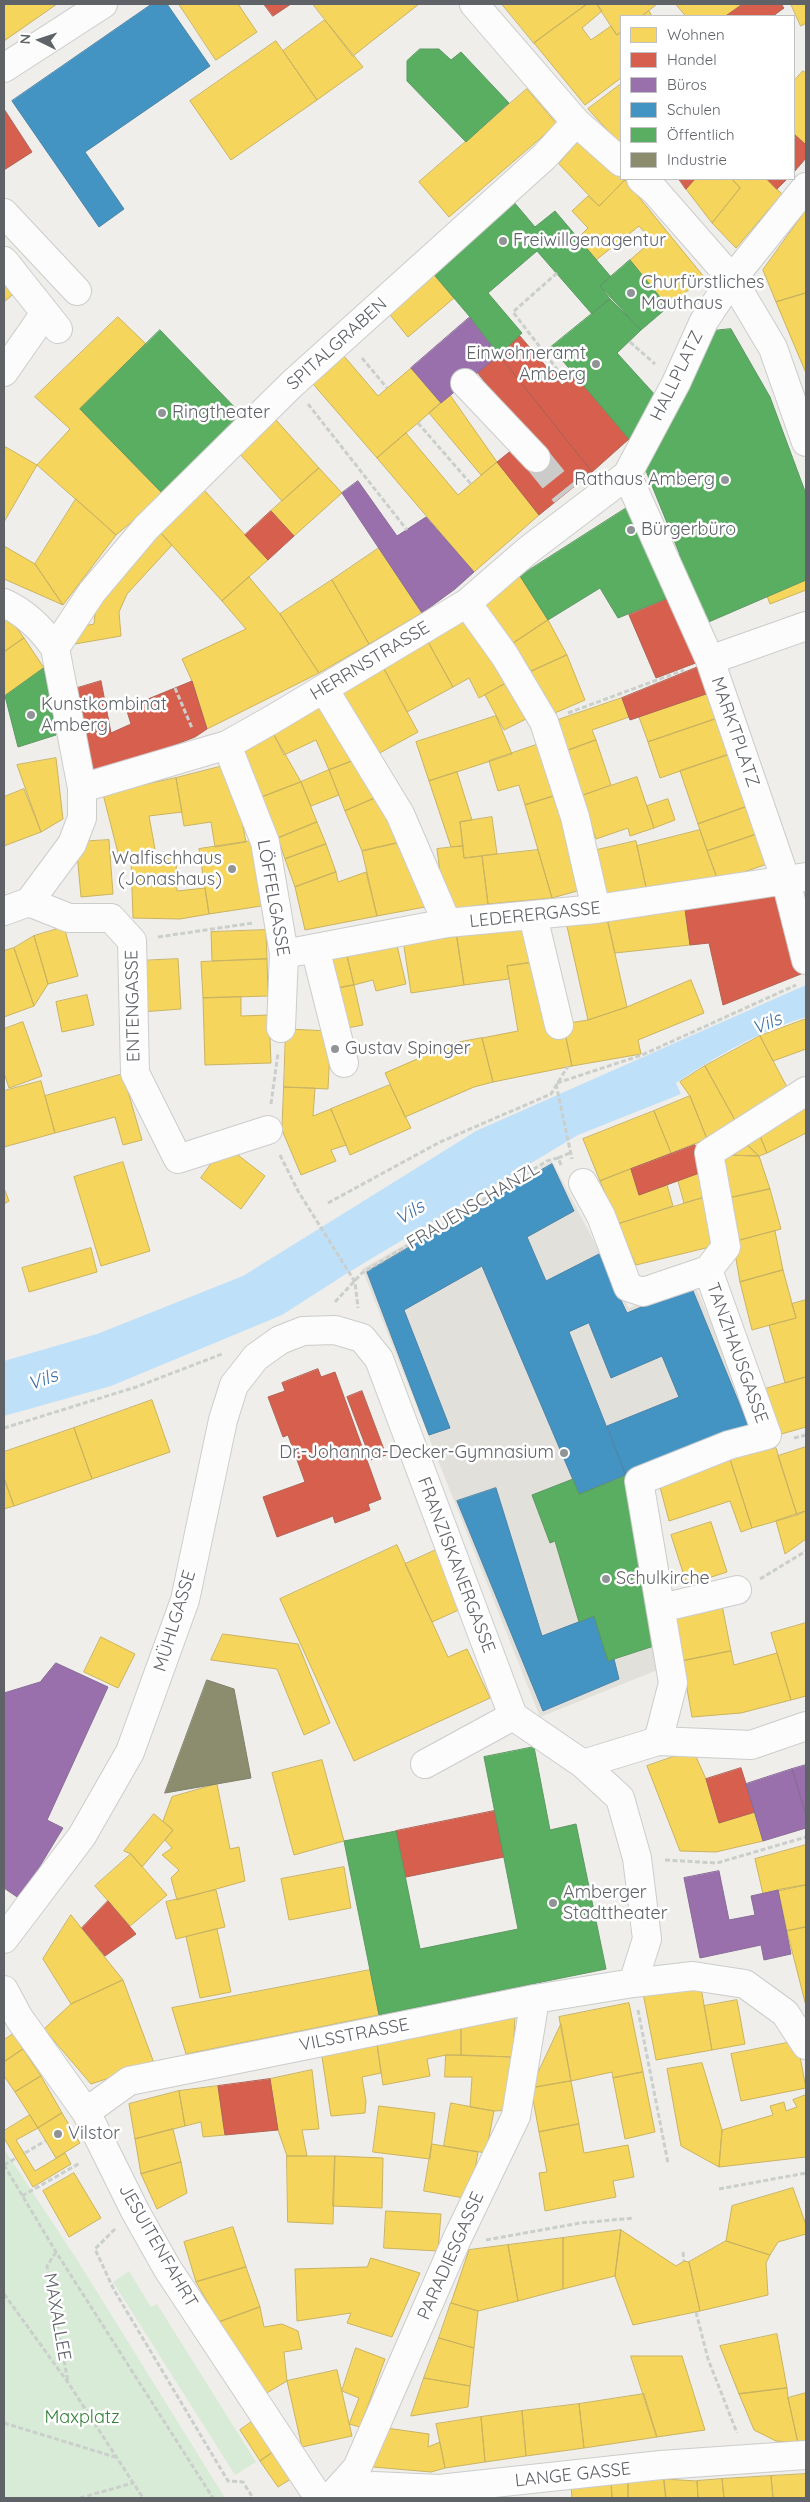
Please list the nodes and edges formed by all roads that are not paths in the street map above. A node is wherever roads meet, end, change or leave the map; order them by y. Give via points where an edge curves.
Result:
1 (103, 4) edge
2 (474, 4) edge
3 (4, 68) edge
4 (576, 122) junction
5 (620, 161) edge
6 (642, 180) edge
7 (806, 187) edge
8 (4, 213) edge
9 (4, 261) edge
10 (732, 279) junction
11 (78, 291) dead end
12 (4, 372) edge
13 (465, 383) dead end
14 (806, 442) edge
15 (536, 458) tunnel mouth
16 (627, 475) junction
17 (4, 603) edge
18 (468, 603) junction
19 (806, 626) edge
20 (55, 648) junction
21 (710, 660) junction
22 (324, 689) junction
23 (227, 745) junction
24 (82, 788) junction
25 (796, 879) edge
26 (29, 902) junction
27 (596, 909) junction
28 (4, 911) edge
29 (533, 916) junction
30 (447, 923) junction
31 (315, 948) junction
32 (284, 954) junction
33 (802, 972) edge
34 (559, 1025) dead end
35 (281, 1028) dead end
36 (344, 1063) dead end
37 (806, 1091) edge
38 (268, 1130) dead end
39 (583, 1183) road end
40 (708, 1270) junction
41 (362, 1338) joint
42 (737, 1590) road end
43 (661, 1608) junction
44 (513, 1716) junction
45 (806, 1726) edge
46 (658, 1741) junction
47 (425, 1764) dead end
48 (583, 1764) junction
49 (4, 1939) edge
50 (633, 1983) junction
51 (4, 1990) edge
52 (535, 1999) junction
53 (806, 2045) edge
54 (86, 2112) junction
55 (806, 2455) edge
56 (318, 2498) edge
57 (330, 2498) edge
58 (342, 2498) edge

1 - 3 street
2 - 4 street
4 - 5 street
4 - 20 street, SPITALGRABEN via 545,156 292,384 146,528 92,592
6 - 10 street
7 - 10 street, HALLPLATZ
8 - 11 street
9 - 12 street via 52,321
10 - 14 street via 783,344
10 - 16 street, HALLPLATZ via 704,321 676,383
13 - 15 street
16 - 18 street, HERRNSTRASSE via 571,503 527,550
16 - 21 street
17 - 20 street via 41,629
18 - 22 street, HERRNSTRASSE
18 - 27 street via 506,656 544,722 575,817
19 - 21 street, MARKTPLATZ
20 - 24 street
21 - 25 street, MARKTPLATZ
22 - 23 street, HERRNSTRASSE
22 - 30 street via 400,814
23 - 24 street, HERRNSTRASSE
23 - 32 street, LÖFFELGASSE via 265,842
24 - 26 street via 82,818 72,844
25 - 27 street, LEDERERGASSE
25 - 33 street, MARKTPLATZ
26 - 28 street
26 - 38 street, ENTENGASSE via 69,918 111,918 132,941 135,1073 178,1159
27 - 29 street, LEDERERGASSE
29 - 30 street, LEDERERGASSE
29 - 34 street
30 - 31 street, LEDERERGASSE
31 - 32 street, LEDERERGASSE
31 - 36 street
32 - 35 street, LÖFFELGASSE
37 - 40 street via 709,1153 726,1247
39 - 40 street via 602,1216 628,1288 643,1292
40 - 43 street, TANZHAUSGASSE via 767,1435 729,1445 639,1481
41 - 44 street, FRANZISKANERGASSE via 379,1359
41 - 49 street, MÜHLGASSE via 335,1330 303,1331 280,1340 256,1356 234,1385 223,1420 185,1600 130,1752 82,1836
42 - 43 street
43 - 46 street via 672,1683
44 - 47 street
44 - 48 street
45 - 46 street via 751,1744
46 - 48 street
48 - 50 street via 620,1798 637,1858 647,1939
50 - 52 street, VILSSTRASSE
50 - 53 street, VILSSTRASSE via 693,1976 745,1984 785,2013
51 - 54 street, JESUITENFAHRT via 19,2018
52 - 54 street, VILSSTRASSE via 129,2081
52 - 57 street, PARADIESGASSE via 516,2116 457,2239 357,2468
54 - 56 street, JESUITENFAHRT via 167,2268
55 - 58 street, LANGE GASSE via 661,2465 439,2489 374,2486

